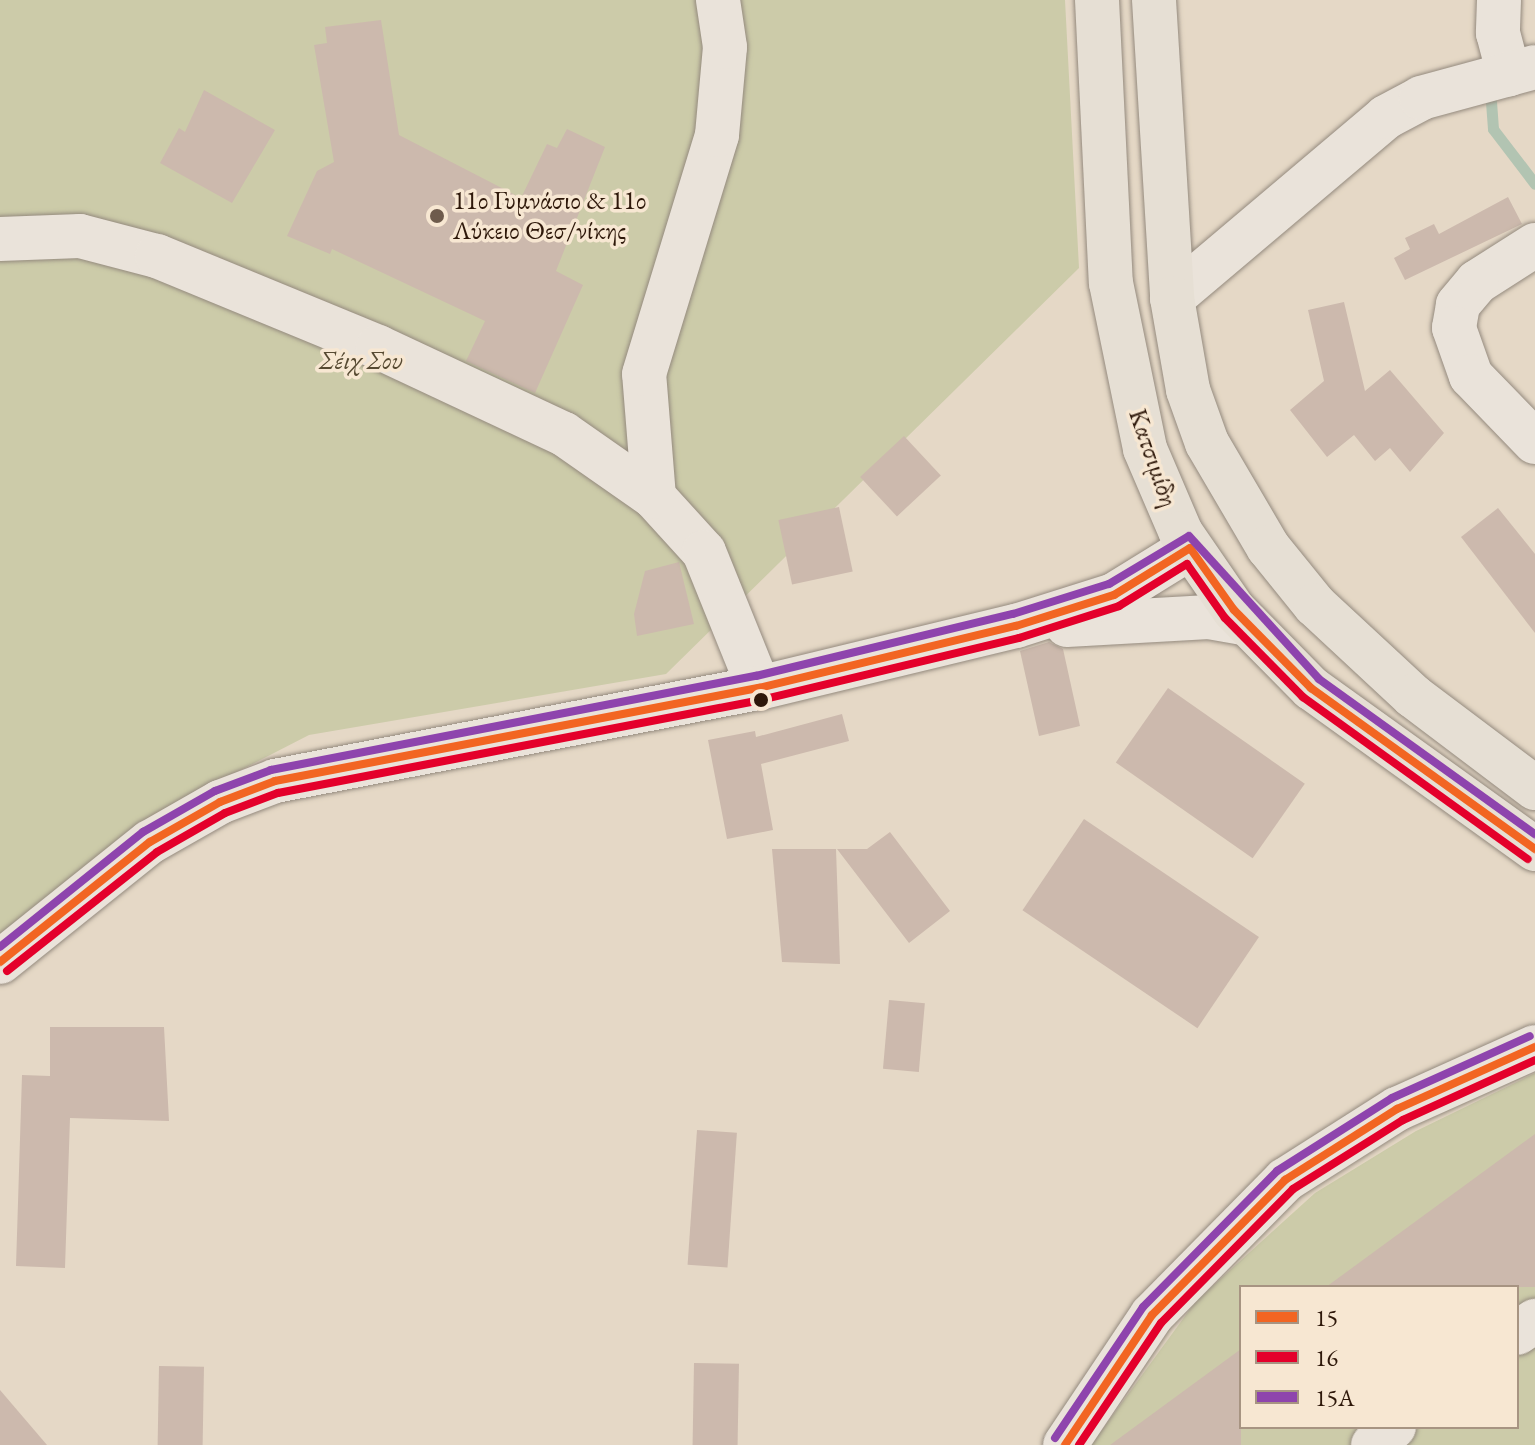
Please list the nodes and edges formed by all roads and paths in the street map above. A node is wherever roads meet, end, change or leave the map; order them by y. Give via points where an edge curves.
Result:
1 (718, 0) edge
2 (1097, 0) edge
3 (1154, 0) edge
4 (1499, 0) edge
5 (1505, 76) edge
6 (0, 239) edge
7 (1530, 247) edge
8 (1172, 298) junction
9 (1535, 442) edge
10 (654, 497) junction
11 (1239, 503) junction
12 (1190, 548) junction
13 (1247, 624) junction
14 (1016, 626) junction
15 (759, 688) junction
16 (1535, 788) edge
17 (1535, 849) edge
18 (0, 962) edge
19 (1535, 1047) edge
20 (1392, 1429) edge
21 (1065, 1445) edge
22 (1373, 1445) edge

1 - 10 street via 725,47 717,135 644,374
2 - 12 main road, Κατσιμίδη via 1106,224 1119,331 1145,449
3 - 8 main road
4 - 5 street
5 - 8 street via 1421,98 1386,117
6 - 10 street via 80,236 226,281 513,408 564,434
7 - 9 street via 1472,287 1458,305 1454,328 1471,376
8 - 11 main road via 1193,406
10 - 15 street via 704,552
11 - 12 main road
11 - 16 main road via 1291,577 1355,645
12 - 13 main road, Κατσιμίδη
12 - 14 street via 1114,595
13 - 14 street via 1209,617
13 - 17 main road, Κατσιμίδη via 1342,714
14 - 15 street
15 - 18 street via 314,770 242,792 126,858
19 - 21 street via 1397,1109 1285,1180 1152,1315
20 - 22 street

